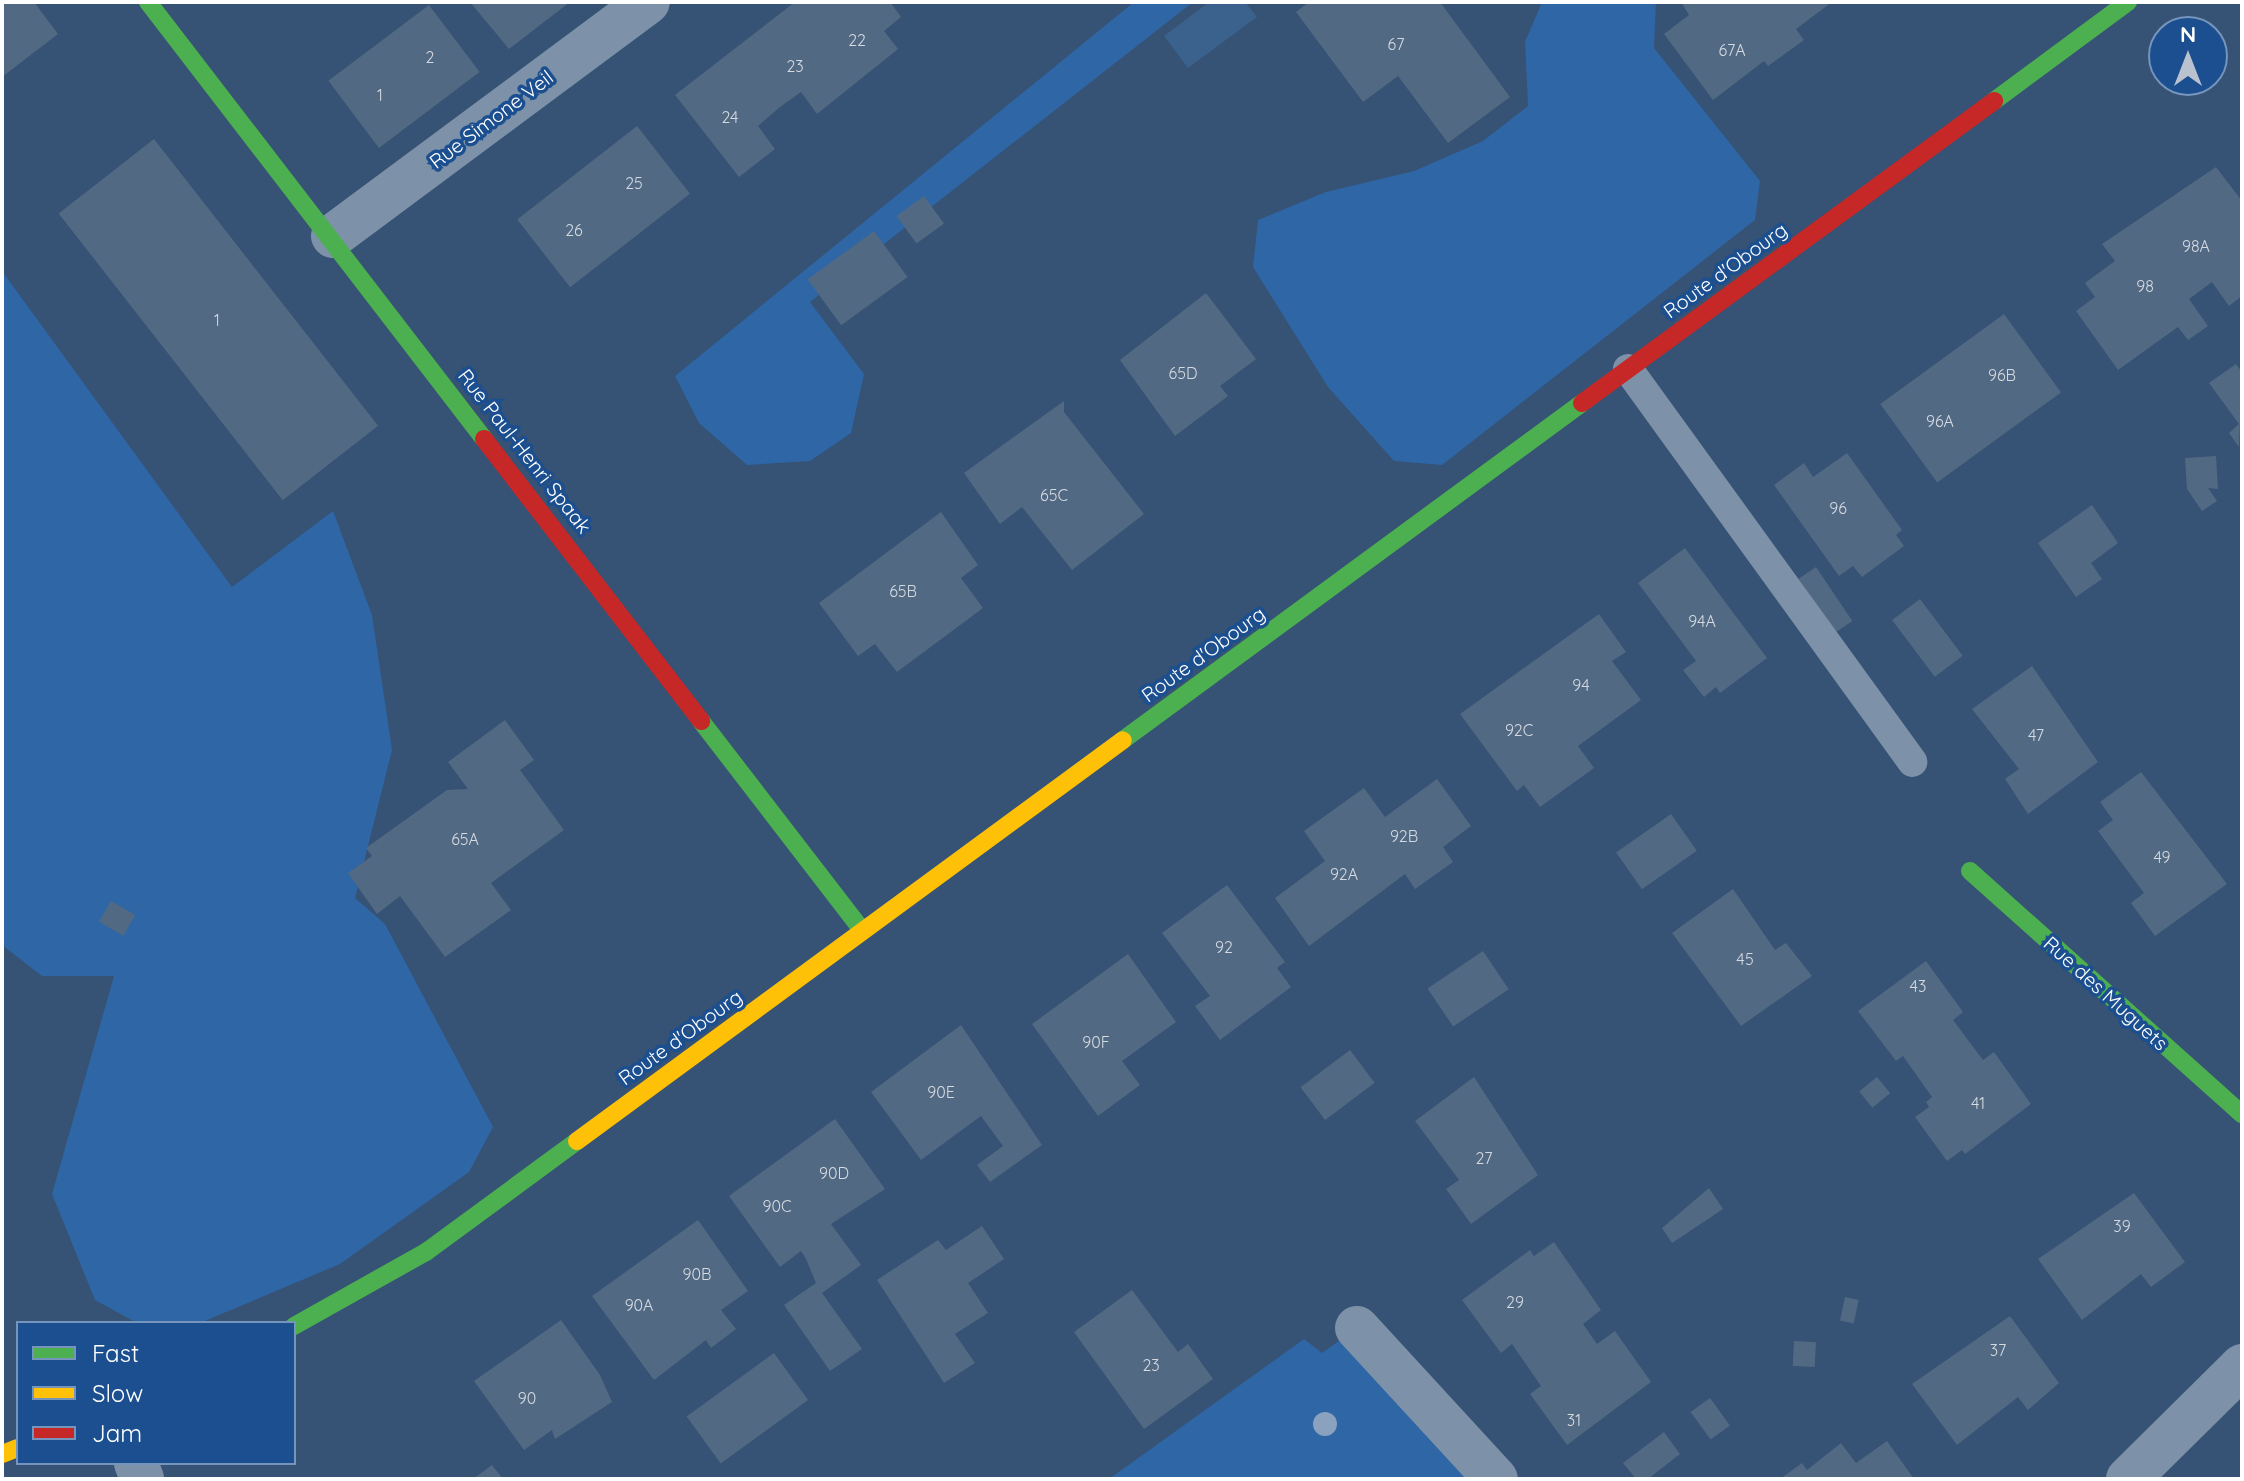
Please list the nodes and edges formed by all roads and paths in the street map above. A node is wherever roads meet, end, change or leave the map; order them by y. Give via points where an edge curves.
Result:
1 (148, 2) edge
2 (648, 2) edge
3 (2128, 2) edge
4 (333, 236) junction
5 (1628, 369) junction
6 (1913, 762) dead end
7 (1970, 871) dead end
8 (862, 930) junction
9 (2242, 1114) edge
10 (296, 1325) edge
11 (1357, 1328) dead end
12 (2242, 1366) edge
13 (1496, 1479) edge
14 (2128, 1479) edge

1 - 4 main road, Rue Paul-Henri Spaak
2 - 4 street, Rue Simone Veil
3 - 5 main road, Route d'Obourg
4 - 8 main road, Rue Paul-Henri Spaak
5 - 6 lane
5 - 8 main road, Route d'Obourg
7 - 9 main road, Rue des Muguets
8 - 10 main road, Route d'Obourg via 426,1252
11 - 13 street
12 - 14 street

